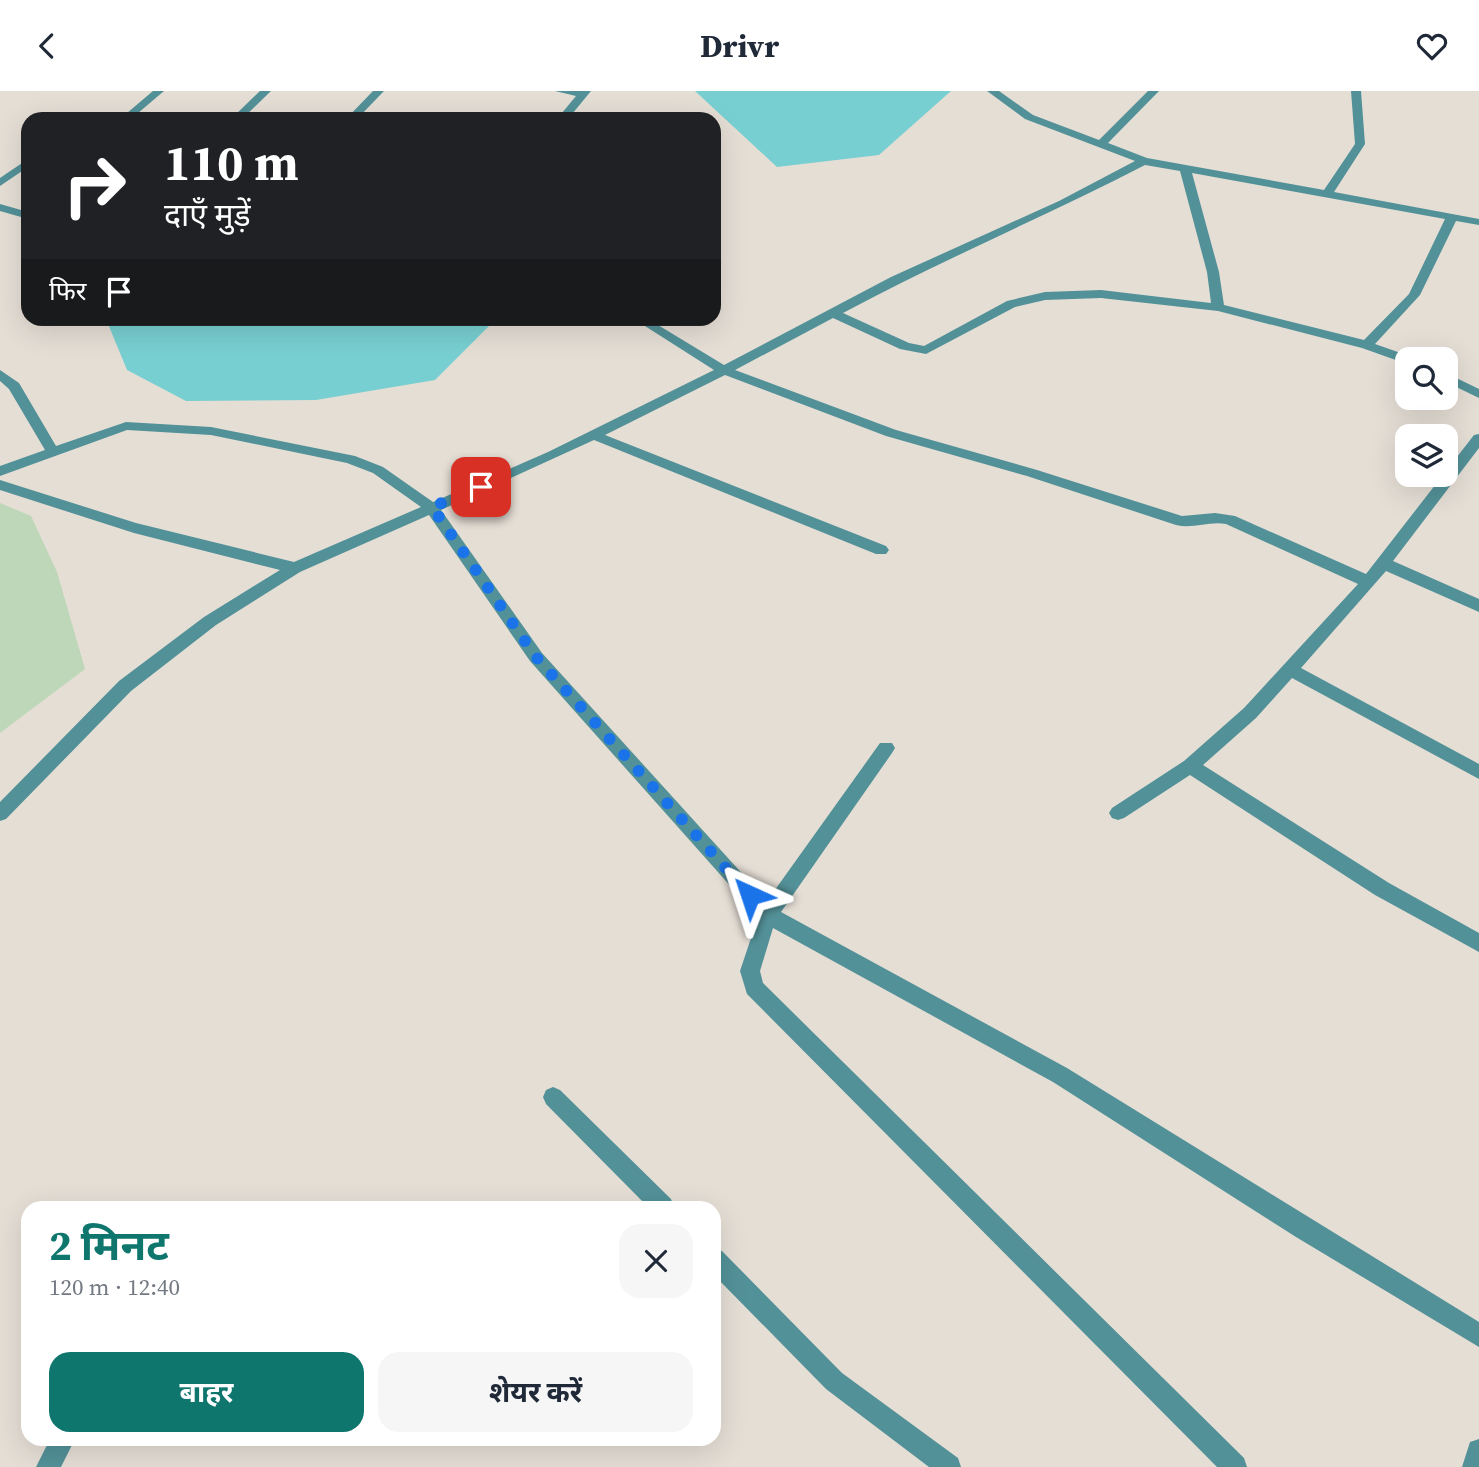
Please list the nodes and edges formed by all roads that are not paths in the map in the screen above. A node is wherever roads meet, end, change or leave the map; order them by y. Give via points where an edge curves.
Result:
1 (159, 91) edge
2 (266, 91) edge
3 (379, 91) edge
4 (560, 91) edge
5 (992, 91) edge
6 (1154, 91) edge
7 (1356, 91) edge
8 (584, 93) edge
9 (134, 112) edge
10 (244, 112) edge
11 (358, 112) edge
12 (568, 112) edge
13 (1100, 145) junction
14 (1144, 162) junction
15 (21, 167) edge
16 (1185, 169) junction
17 (0, 183) edge
18 (1327, 195) junction
19 (0, 207) edge
20 (21, 214) edge
21 (1452, 217) junction
22 (1479, 222) edge
23 (1218, 307) junction
24 (833, 313) junction
25 (651, 326) edge
26 (1367, 345) junction
27 (1395, 356) edge
28 (723, 370) junction
29 (0, 374) edge
30 (1458, 383) edge
31 (1479, 394) edge
32 (593, 435) junction
33 (1479, 438) edge
34 (53, 452) junction
35 (0, 471) edge
36 (0, 485) edge
37 (432, 507) junction
38 (881, 550) dead end
39 (1384, 563) junction
40 (295, 568) junction
41 (1369, 582) junction
42 (1479, 606) edge
43 (1289, 669) junction
44 (886, 748) dead end
45 (1190, 766) junction
46 (1479, 772) edge
47 (1118, 813) dead end
48 (0, 814) edge
49 (768, 915) junction
50 (1479, 943) edge
51 (553, 1097) dead end
52 (657, 1201) edge
53 (721, 1266) edge
54 (1479, 1335) edge
55 (59, 1446) edge
56 (1479, 1451) edge
57 (48, 1467) edge
58 (948, 1467) edge
59 (1235, 1467) edge
60 (1474, 1467) edge

1 - 9 street
2 - 10 street
3 - 11 street
4 - 8 street
5 - 13 street via 1029,117
6 - 13 street
7 - 18 street via 1360,144
8 - 12 street
13 - 14 street
14 - 16 street
14 - 24 street
15 - 17 street
16 - 18 street
16 - 23 street
18 - 21 street
19 - 20 street
21 - 22 street
21 - 26 street via 1414,295
23 - 24 street via 1101,294 1045,296 1011,304 926,350 905,346
23 - 26 street
24 - 28 street
25 - 28 street
26 - 27 street
28 - 32 street
28 - 41 street via 891,433 1162,516 1192,523 1212,516 1230,520
29 - 34 street via 14,386
30 - 31 street
32 - 37 street
32 - 38 street
33 - 39 street
34 - 35 street
34 - 37 street via 126,426 211,431 350,459 378,470
36 - 40 street via 134,528
37 - 40 street
37 - 49 street via 536,657
39 - 41 street
39 - 42 street
40 - 48 street via 210,621 125,686
41 - 43 street
43 - 45 street via 1250,713
43 - 46 street
44 - 49 street
45 - 47 street
45 - 50 street via 1382,889
49 - 54 street via 1060,1075
49 - 59 street via 750,971 754,988
51 - 52 street
53 - 58 street via 834,1381
55 - 57 street
56 - 60 street

